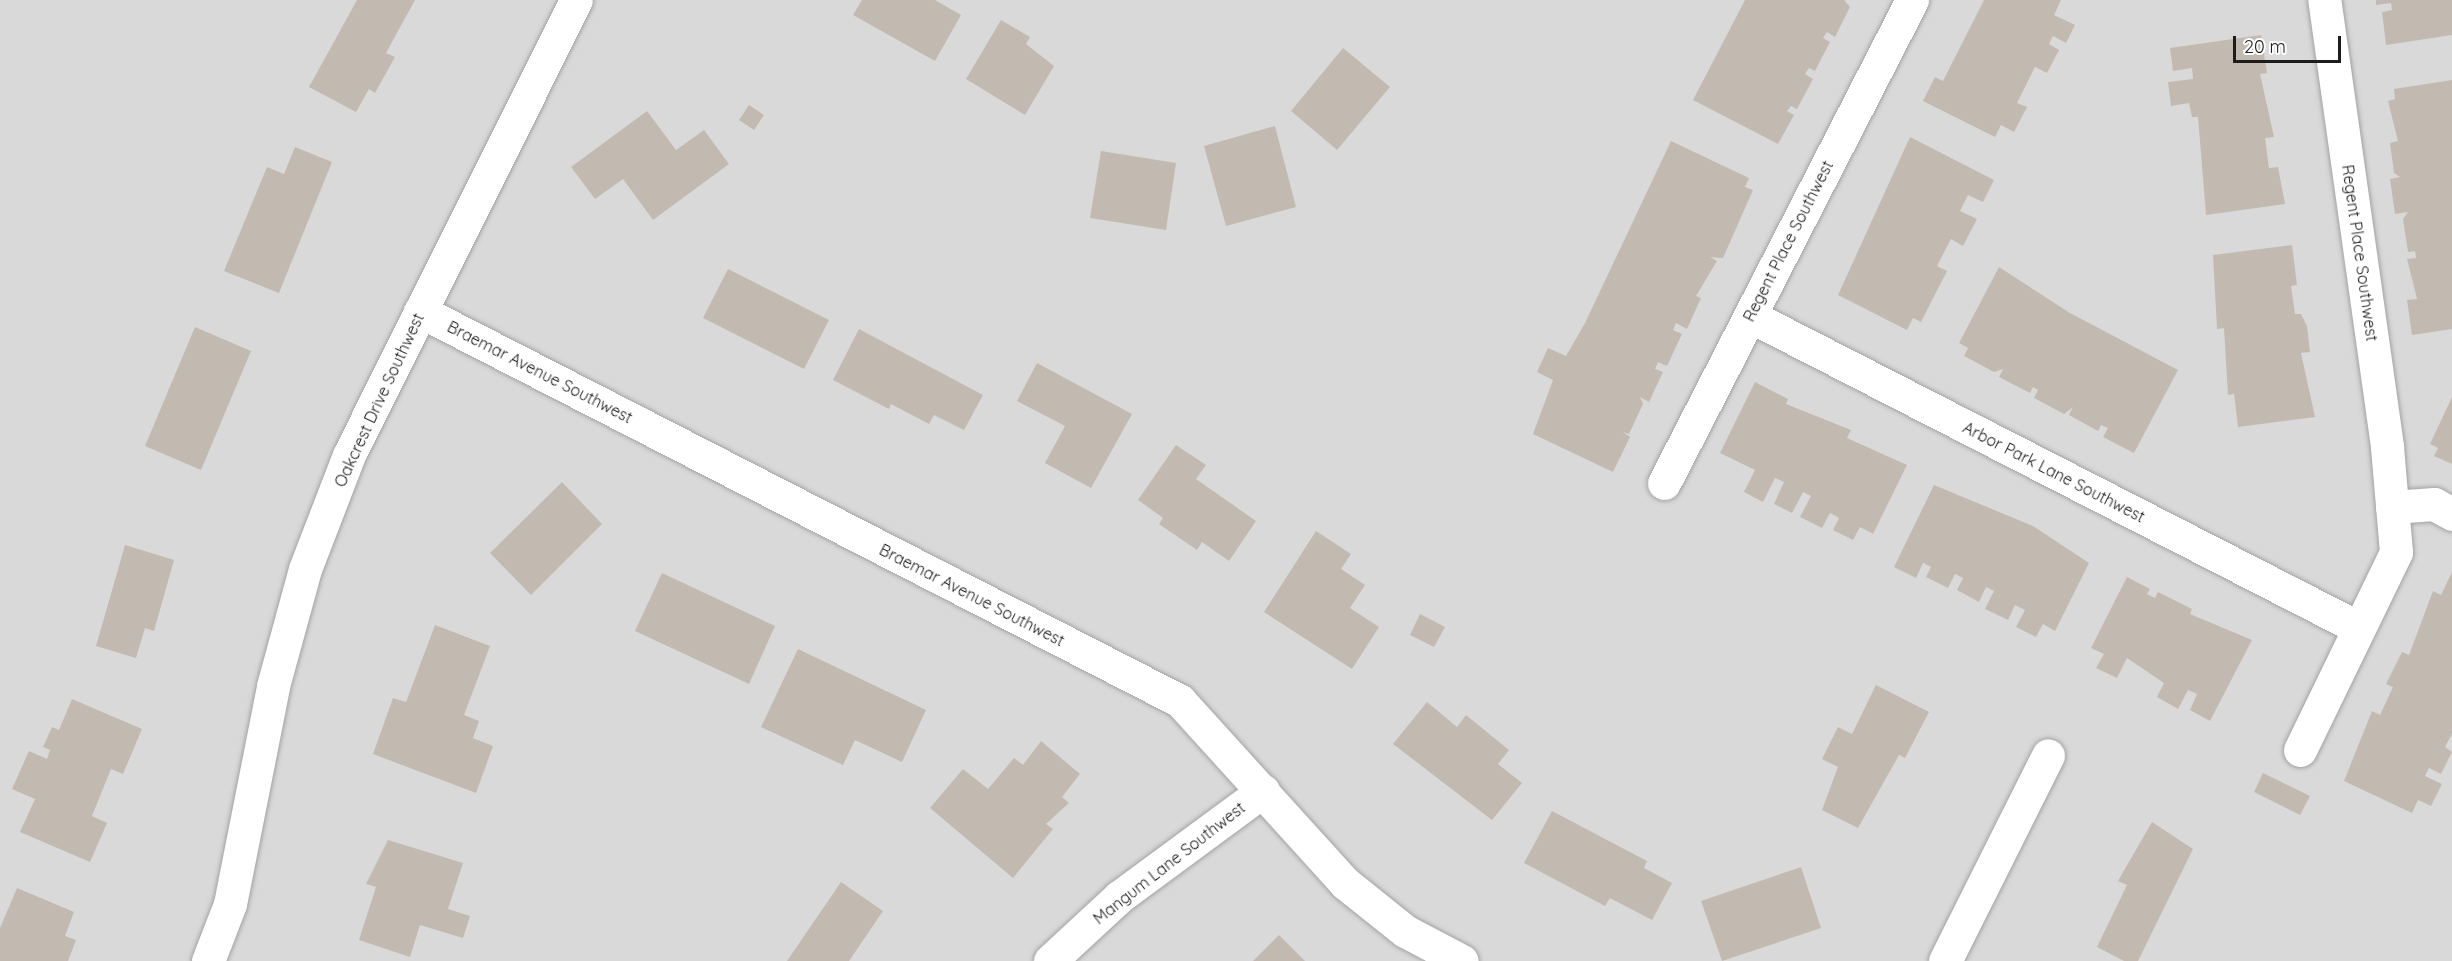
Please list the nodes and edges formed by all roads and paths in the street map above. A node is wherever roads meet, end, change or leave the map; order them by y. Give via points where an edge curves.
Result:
1 (576, 0) edge
2 (1912, 0) edge
3 (2324, 0) edge
4 (420, 311) junction
5 (1750, 316) junction
6 (1664, 483) dead end
7 (2392, 507) junction
8 (2452, 514) edge
9 (2359, 628) junction
10 (2300, 750) dead end
11 (2048, 755) dead end
12 (1263, 791) junction
13 (208, 961) edge
14 (1050, 961) edge
15 (1462, 961) edge
16 (1945, 961) edge

1 - 4 street, Oakcrest Drive Southwest
2 - 5 street, Regent Place Southwest
3 - 7 street, Regent Place Southwest
4 - 12 street, Braemar Avenue Southwest via 1180,701
4 - 13 street, Oakcrest Drive Southwest via 350,455 305,569 273,686 230,904
5 - 6 street, Regent Place Southwest
5 - 9 street, Arbor Park Lane Southwest
7 - 8 street via 2434,504
7 - 9 street, Regent Place Southwest via 2396,552
9 - 10 street, Regent Place Southwest
11 - 16 street
12 - 14 street, Mangum Lane Southwest via 1119,897
12 - 15 street, Braemar Avenue Southwest via 1345,883 1405,931

